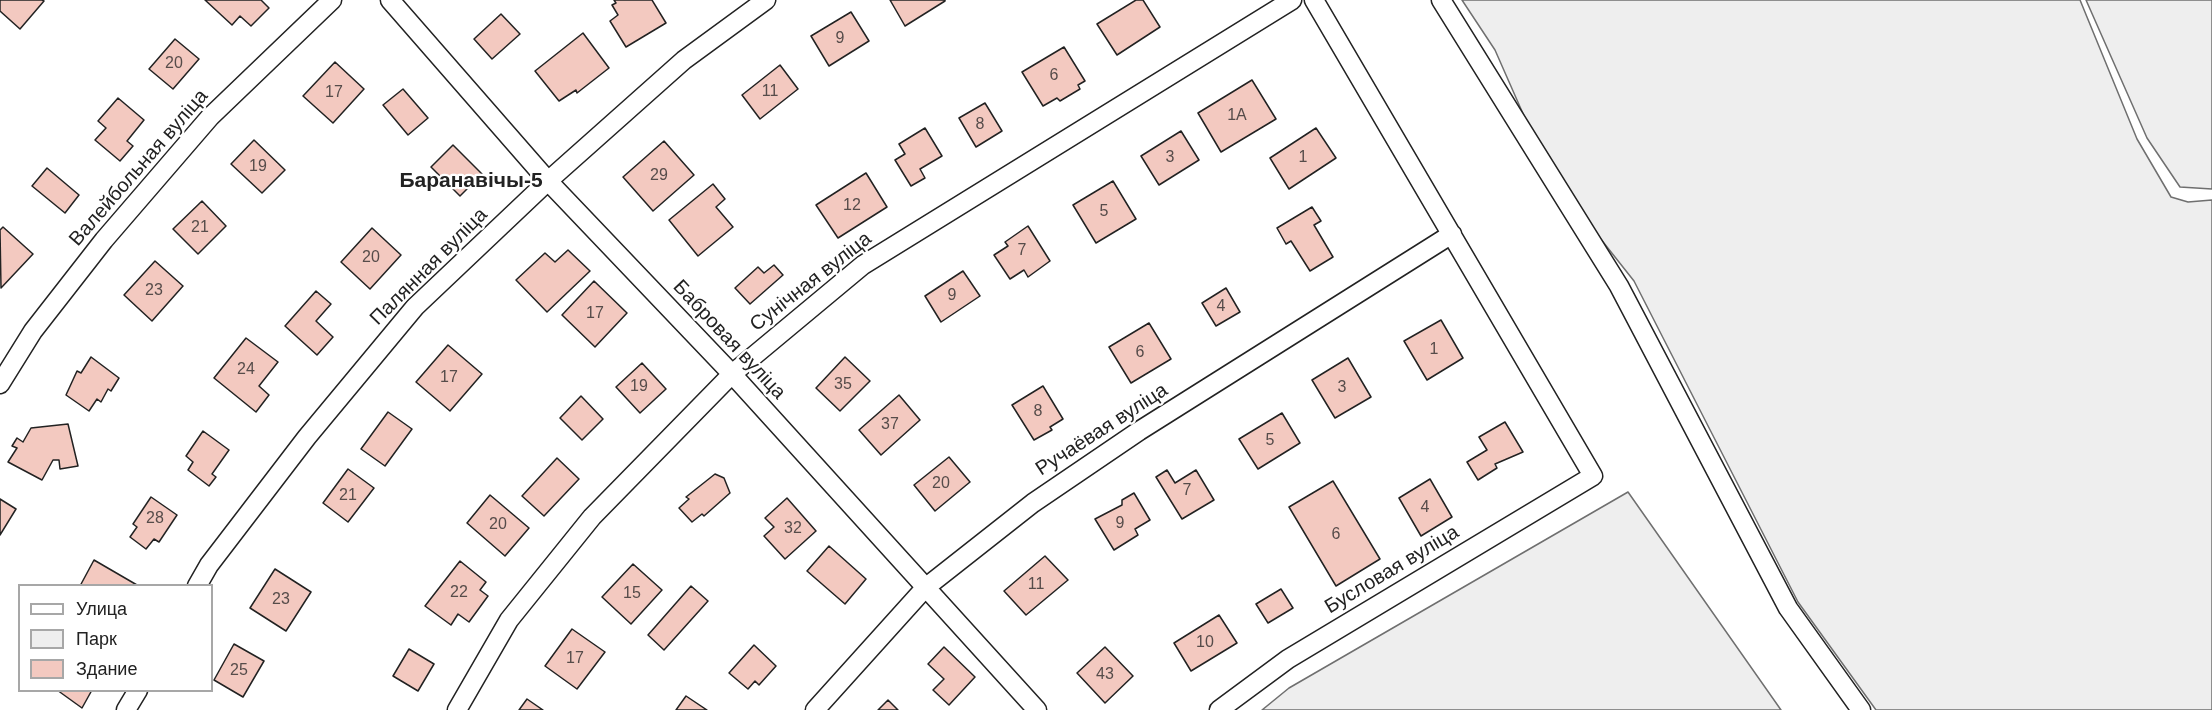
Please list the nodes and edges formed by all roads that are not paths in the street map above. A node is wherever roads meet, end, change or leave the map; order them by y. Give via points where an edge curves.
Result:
1 (332, 0) edge
2 (390, 0) edge
3 (766, 0) edge
4 (1292, 0) edge
5 (1314, 0) edge
6 (1441, 0) edge
7 (548, 181) junction
8 (1452, 234) junction
9 (732, 375) junction
10 (0, 384) edge
11 (198, 584) edge
12 (925, 588) junction
13 (137, 692) edge
14 (126, 710) edge
15 (457, 710) edge
16 (815, 710) edge
17 (1037, 710) edge
18 (1219, 710) edge
19 (1861, 710) edge

1 - 10 street, Валейбольная вуліца via 210,117 104,240 33,331
2 - 7 street, Бабровая вуліца
3 - 7 street, Палянная вуліца via 684,60
4 - 9 street, Сунічная вуліца via 863,265
5 - 8 street
6 - 19 street via 1619,286 1788,608
7 - 9 street, Бабровая вуліца
7 - 11 street, Палянная вуліца via 415,307 307,437
8 - 12 street, Ручаёвая вуліца via 1062,483
8 - 18 street, Бусловая вуліца via 1593,476 1287,659
9 - 12 street, Бабровая вуліца
9 - 15 street, Сунічная вуліца via 592,517 509,620
12 - 16 street, Ручаёвая вуліца
12 - 17 street, Бабровая вуліца
13 - 14 street

